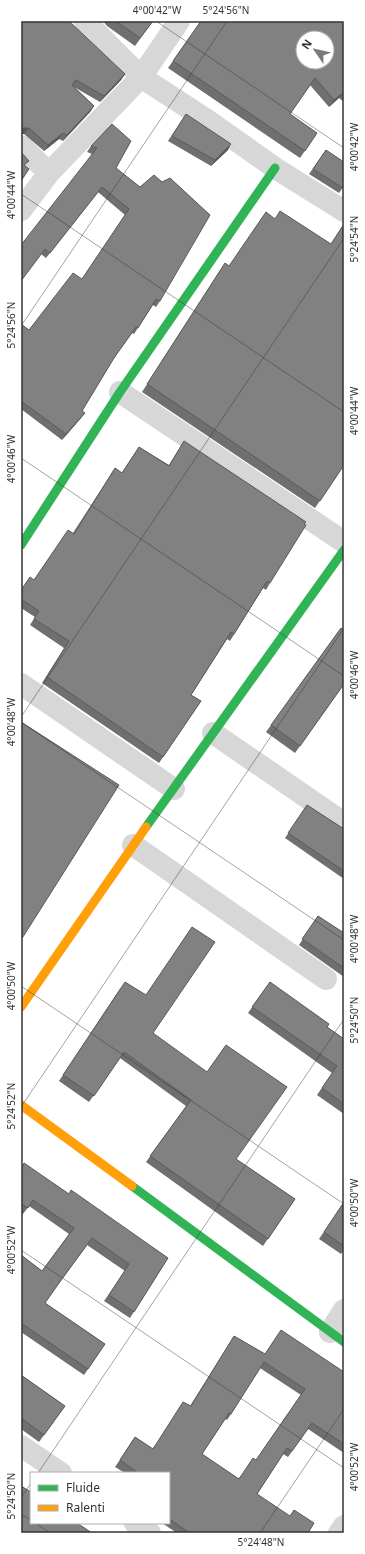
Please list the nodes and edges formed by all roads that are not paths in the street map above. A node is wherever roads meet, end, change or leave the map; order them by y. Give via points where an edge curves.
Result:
1 (85, 21) edge
2 (179, 21) edge
3 (141, 77) junction
4 (21, 146) edge
5 (275, 168) junction
6 (49, 173) junction
7 (21, 210) edge
8 (344, 211) edge
9 (120, 392) junction
10 (344, 542) edge
11 (21, 545) edge
12 (344, 550) edge
13 (21, 684) edge
14 (213, 733) junction
15 (174, 789) junction
16 (344, 823) edge
17 (133, 845) junction
18 (326, 978) dead end
19 (21, 1007) edge
20 (21, 1105) edge
21 (344, 1310) edge
22 (337, 1337) edge
23 (21, 1446) edge
24 (60, 1472) edge
25 (136, 1524) edge
26 (344, 1526) edge
27 (150, 1533) edge
28 (339, 1533) edge

1 - 3 street
2 - 3 street
3 - 5 street
3 - 6 street
4 - 6 street
5 - 8 street
5 - 9 street
6 - 7 street
9 - 10 street
9 - 11 street
12 - 14 street
13 - 15 street
14 - 15 street
14 - 16 street
15 - 17 street
17 - 18 street
17 - 19 street
20 - 22 street
21 - 22 street
23 - 24 street
25 - 27 street
26 - 28 street

